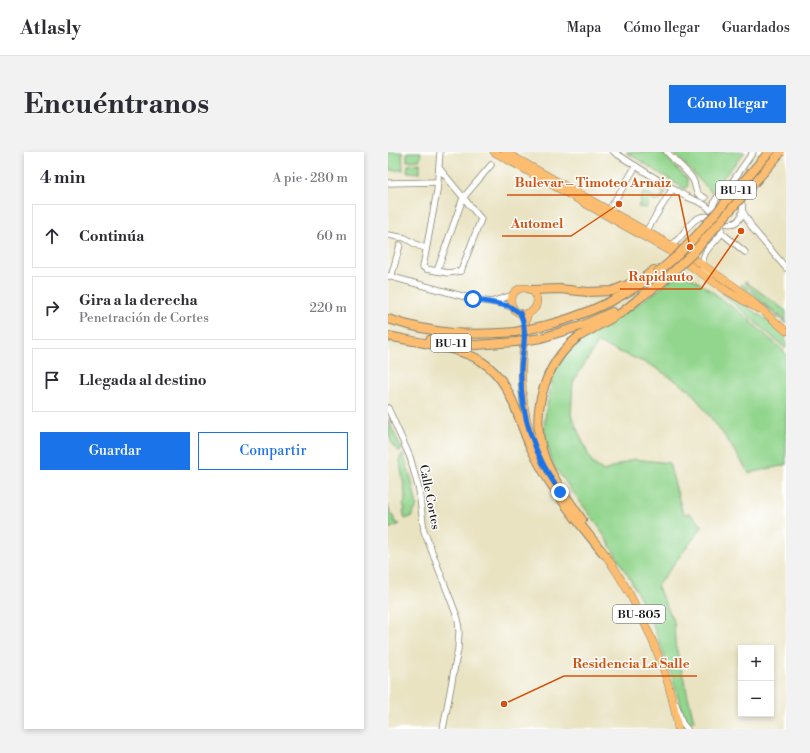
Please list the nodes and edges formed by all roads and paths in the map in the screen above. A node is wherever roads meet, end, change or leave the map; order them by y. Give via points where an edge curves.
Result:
1 (440, 152) edge
2 (494, 152) edge
3 (505, 152) edge
4 (614, 152) edge
5 (668, 152) edge
6 (753, 152) edge
7 (769, 152) edge
8 (781, 152) edge
9 (491, 165) dead end
10 (636, 166) junction
11 (440, 168) junction
12 (738, 173) junction
13 (438, 182) junction
14 (388, 183) edge
15 (673, 188) junction
16 (720, 195) junction
17 (739, 197) junction
18 (463, 198) junction
19 (690, 198) junction
20 (706, 198) junction
21 (609, 210) junction
22 (743, 212) junction
23 (716, 218) junction
24 (736, 222) junction
25 (623, 224) junction
26 (648, 229) junction
27 (753, 229) junction
28 (722, 233) junction
29 (388, 235) edge
30 (400, 245) dead end
31 (672, 245) junction
32 (426, 248) junction
33 (745, 252) dead end
34 (703, 265) junction
35 (786, 268) edge
36 (437, 271) junction
37 (655, 272) junction
38 (390, 275) edge
39 (531, 290) junction
40 (728, 291) junction
41 (513, 295) junction
42 (642, 296) junction
43 (491, 301) junction
44 (513, 308) junction
45 (520, 313) junction
46 (528, 313) junction
47 (767, 314) junction
48 (388, 319) edge
49 (524, 328) junction
50 (388, 331) edge
51 (786, 331) edge
52 (388, 336) edge
53 (388, 408) edge
54 (604, 554) junction
55 (665, 678) junction
56 (443, 729) edge
57 (678, 729) edge
58 (687, 729) edge

1 - 11 street
2 - 25 main road
3 - 21 main road
4 - 10 street
5 - 20 street via 693,180 698,194
6 - 12 street
7 - 37 highway, BU-11, bridge via 702,228
8 - 42 highway, BU-11, bridge via 693,253 661,283
9 - 18 street
10 - 15 street
10 - 21 street
11 - 13 street
11 - 18 street
12 - 16 street
12 - 17 street
13 - 14 street
13 - 32 street
15 - 19 street
15 - 26 street
16 - 17 street via 730,192
16 - 20 street
16 - 23 street via 713,205
17 - 22 street
18 - 36 street
18 - 36 street via 481,219 460,271
19 - 20 street
19 - 23 street via 704,204
21 - 26 main road
22 - 24 street
22 - 27 street
23 - 24 street via 728,224
23 - 28 street via 722,227
23 - 31 street via 696,218
24 - 27 street
25 - 31 street via 664,245
25 - 40 main road via 681,258
26 - 31 main road
27 - 35 street
28 - 33 street
28 - 34 street via 704,256
29 - 32 street via 405,238
30 - 38 street
31 - 34 main road
32 - 36 street via 423,267
34 - 40 street via 706,273
34 - 47 main road via 738,289
37 - 39 highway via 612,290
37 - 48 highway, BU-11, bridge via 626,294 590,312 515,332 448,333 414,328
38 - 43 street via 473,299
39 - 41 main road via 519,289
39 - 46 main road, BU-805 via 537,300 535,308
40 - 47 main road
41 - 43 street
41 - 44 main road
42 - 50 highway, BU-11, bridge via 587,324 542,338 516,342 459,344 431,341
42 - 54 highway via 621,313 578,337 564,349 549,372 540,404 539,433 544,456 551,472
43 - 44 street
44 - 45 main road
45 - 46 main road
45 - 49 main road, BU-805
46 - 49 main road, BU-805
47 - 51 main road
49 - 54 main road, BU-805 via 521,385 525,415 534,445 549,476
52 - 54 highway via 472,356 496,374 507,389 529,443 549,481 571,514
53 - 56 street, Calle Cortes via 410,457 419,490 424,531 457,614 458,649
54 - 55 main road, BU-805 via 648,631
55 - 57 main road, BU-805
55 - 58 street via 674,695 682,723

